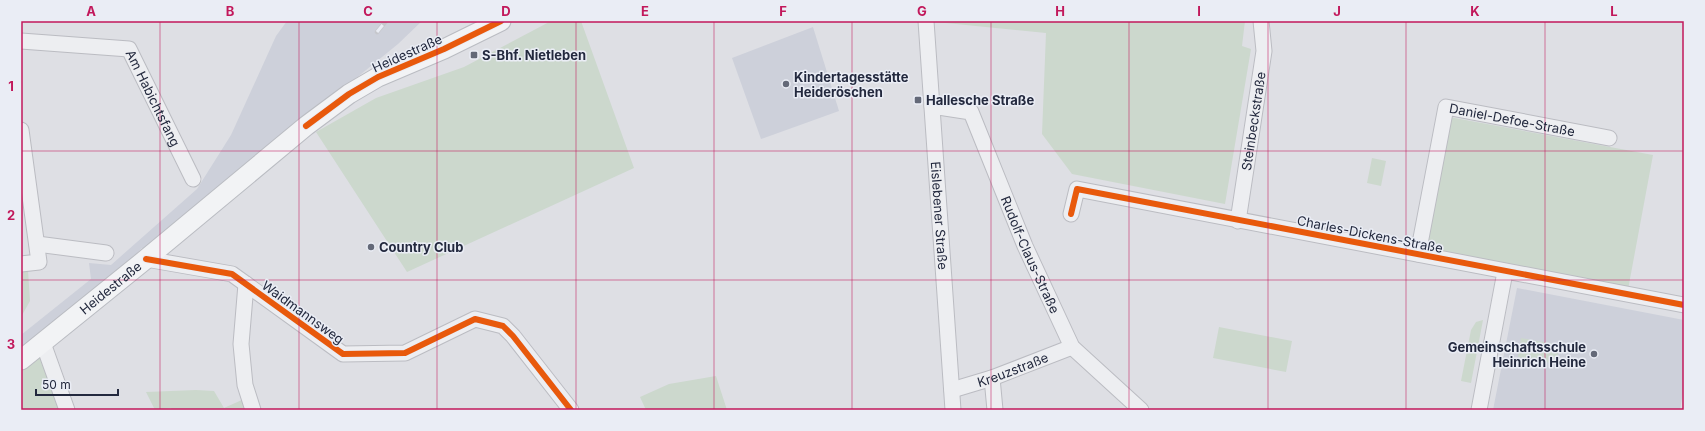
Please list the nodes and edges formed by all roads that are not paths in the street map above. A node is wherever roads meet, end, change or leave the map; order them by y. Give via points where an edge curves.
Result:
1 (501, 21) edge
2 (926, 21) edge
3 (1261, 21) edge
4 (21, 41) edge
5 (932, 106) junction
6 (21, 130) edge
7 (1609, 138) dead end
8 (192, 179) dead end
9 (1071, 214) dead end
10 (1238, 221) junction
11 (37, 244) junction
12 (106, 253) dead end
13 (1418, 254) junction
14 (146, 259) junction
15 (21, 264) edge
16 (1505, 272) junction
17 (246, 284) junction
18 (1684, 305) edge
19 (43, 343) junction
20 (1072, 348) junction
21 (21, 360) edge
22 (992, 378) junction
23 (952, 390) junction
24 (67, 410) edge
25 (253, 410) edge
26 (572, 410) edge
27 (953, 410) edge
28 (995, 410) edge
29 (1141, 410) edge
30 (1479, 410) edge

1 - 14 main road, Heidestraße via 378,77 349,94 306,126
2 - 5 street, Eislebener Straße
3 - 10 street, Steinbeckstraße via 1264,51
4 - 8 street, Am Habichtsfang via 129,49
5 - 20 street, Rudolf-Claus-Straße via 971,112 1025,246
5 - 23 street, Eislebener Straße
6 - 11 street
7 - 13 street, Daniel-Defoe-Straße via 1446,107
9 - 10 street, Charles-Dickens-Straße via 1077,189
10 - 13 street, Charles-Dickens-Straße
11 - 12 street
11 - 15 street via 39,262
13 - 16 street, Charles-Dickens-Straße
14 - 17 street, Waidmannsweg via 232,274
14 - 19 main road, Heidestraße
16 - 18 street, Charles-Dickens-Straße
16 - 30 street
17 - 25 street via 241,344 245,385
17 - 26 street, Waidmannsweg via 343,354 405,353 475,319 503,326
19 - 21 main road, Heidestraße
19 - 24 street
20 - 22 street, Kreuzstraße
20 - 29 street, Rudolf-Claus-Straße
22 - 23 street, Kreuzstraße
22 - 28 street
23 - 27 street, Eislebener Straße

